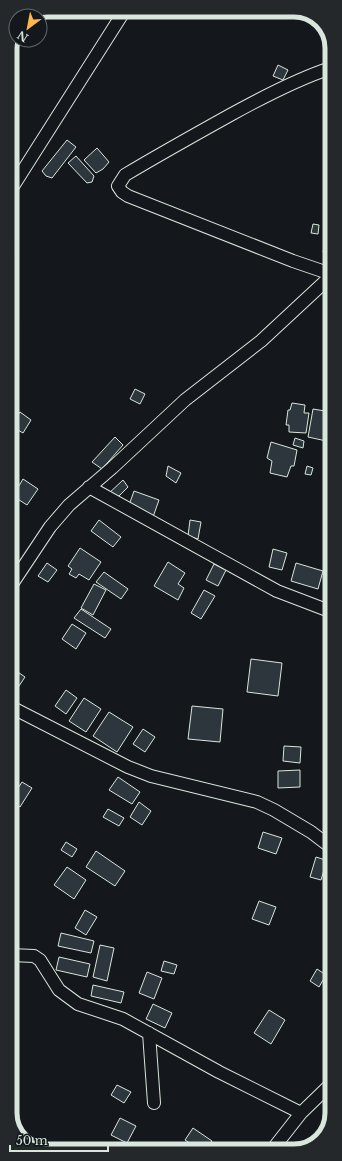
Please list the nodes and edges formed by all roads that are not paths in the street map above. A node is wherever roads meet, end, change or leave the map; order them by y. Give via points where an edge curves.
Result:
1 (121, 17) edge
2 (325, 71) edge
3 (17, 180) edge
4 (325, 273) edge
5 (325, 281) edge
6 (89, 487) junction
7 (17, 576) edge
8 (325, 609) edge
9 (17, 711) edge
10 (325, 842) edge
11 (17, 955) edge
12 (149, 1033) junction
13 (325, 1090) edge
14 (154, 1103) dead end
15 (301, 1113) junction
16 (277, 1144) edge

1 - 3 street
2 - 4 street via 202,130 126,175 118,186 128,196 155,208
5 - 6 street via 261,341 185,400
6 - 7 street via 50,527
6 - 8 street via 277,591
9 - 10 street via 128,767 151,776 257,802 312,832
11 - 12 street via 34,956 46,967 59,990 78,1004 124,1019
12 - 14 street
12 - 15 street
13 - 15 street
15 - 16 street

